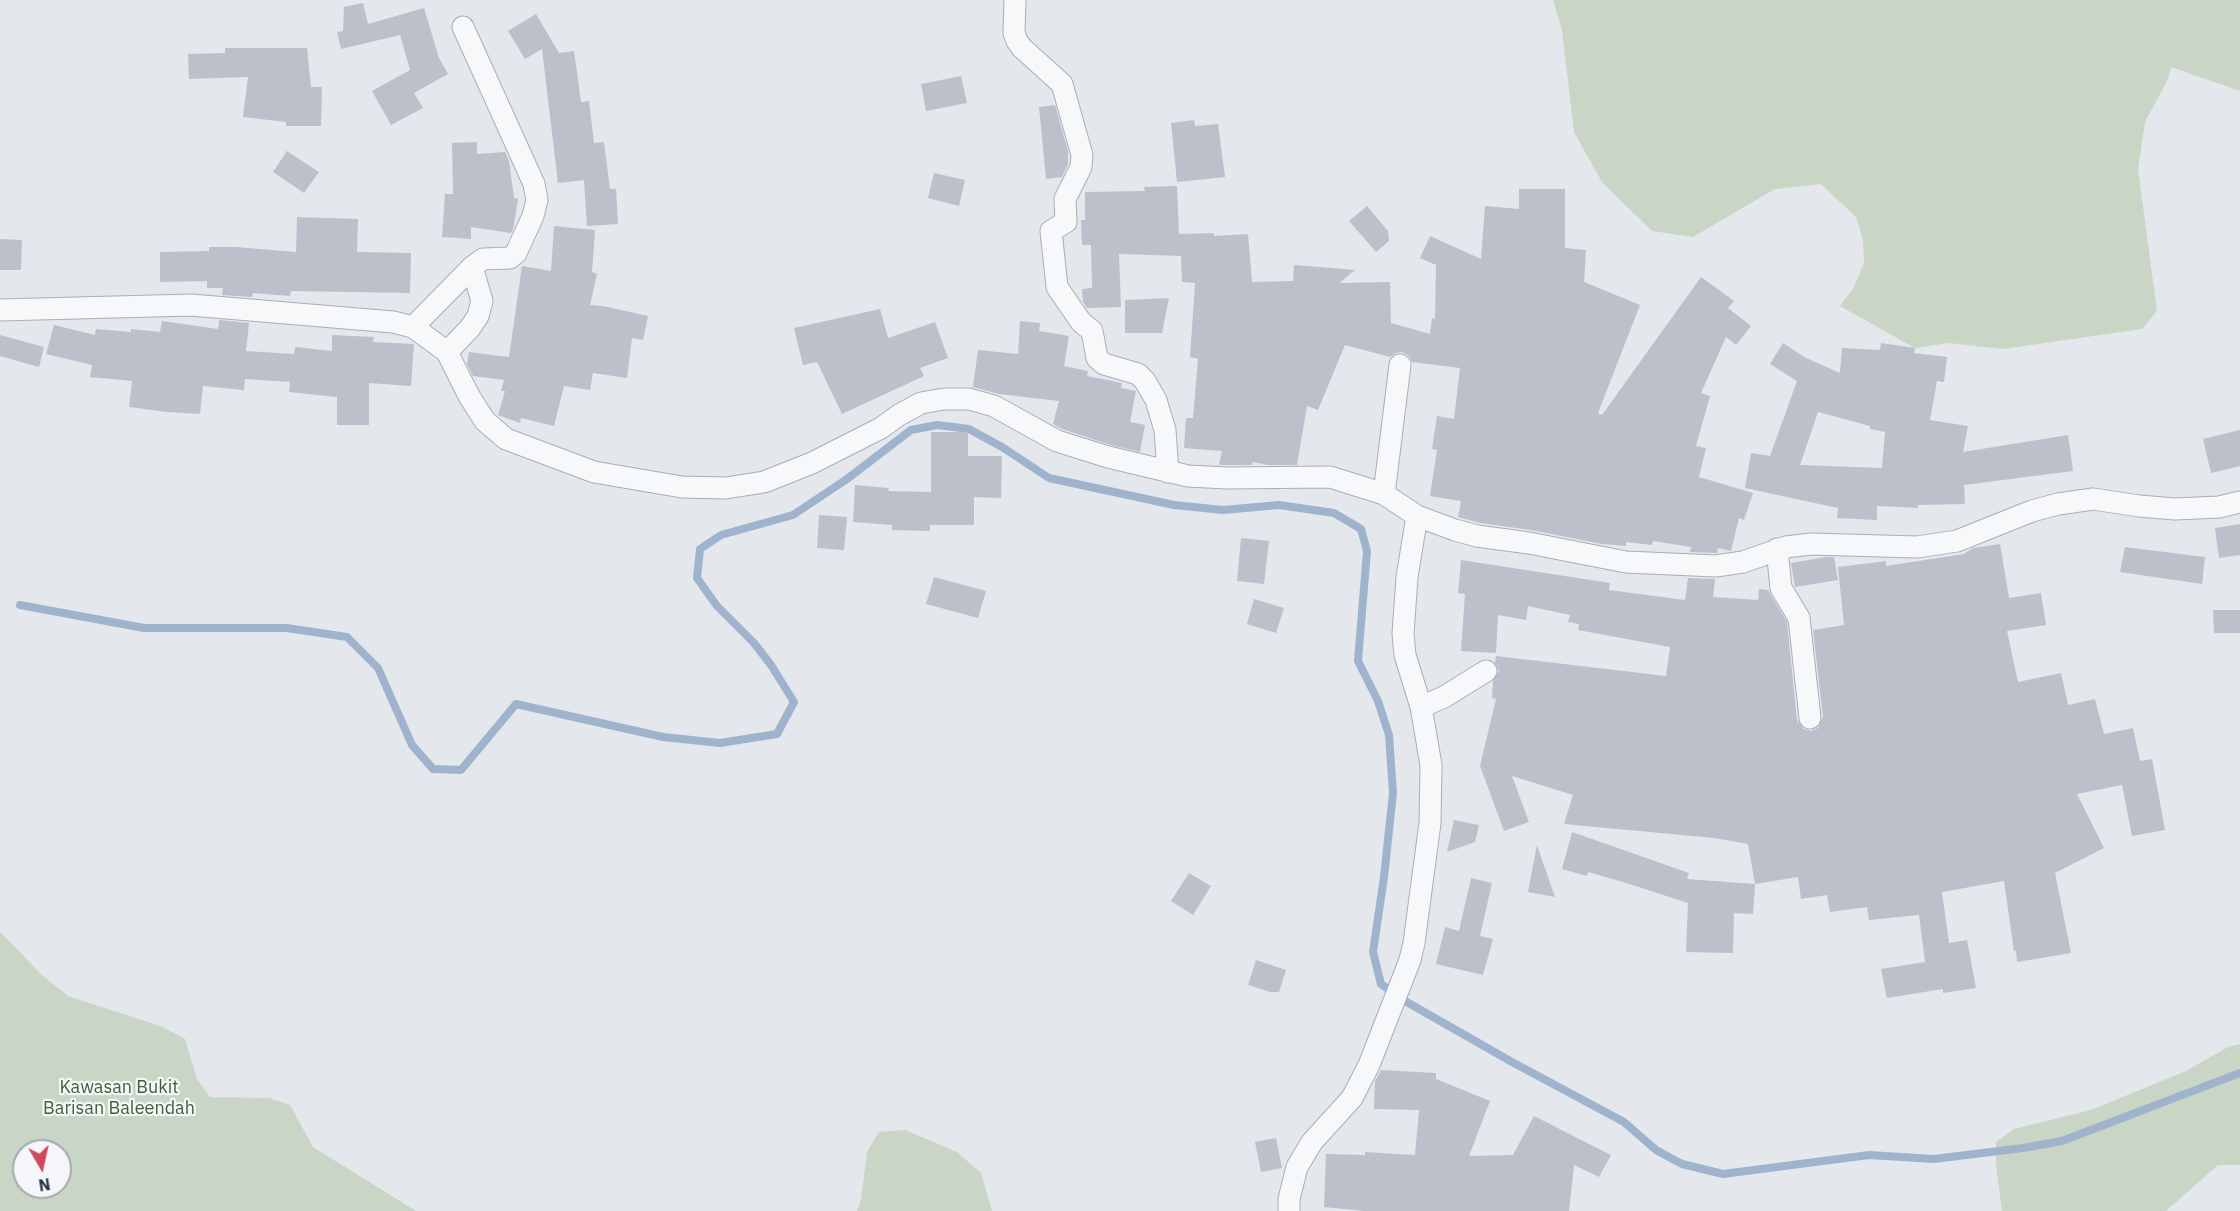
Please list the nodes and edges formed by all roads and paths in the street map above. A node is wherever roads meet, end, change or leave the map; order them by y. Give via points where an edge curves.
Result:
1 (1015, 0) edge
2 (463, 27) dead end
3 (472, 267) junction
4 (0, 310) edge
5 (413, 327) junction
6 (447, 352) junction
7 (1400, 365) dead end
8 (1168, 472) junction
9 (1384, 494) junction
10 (2240, 502) edge
11 (1417, 516) junction
12 (1777, 549) junction
13 (1486, 671) dead end
14 (1421, 707) junction
15 (1810, 718) dead end
16 (1289, 1211) edge

1 - 8 street via 1017,41 1062,84 1082,155 1081,167 1065,200 1066,222 1051,231 1057,287 1081,322 1092,331 1098,358 1104,364 1138,374 1145,381 1156,400 1165,430
2 - 3 street via 534,184 537,200 516,253 510,258 483,260
3 - 5 street
3 - 6 street via 482,301 480,309 470,328
4 - 5 street via 191,305 393,322
5 - 6 street
6 - 8 street via 485,421 506,439 594,472 671,485 726,488 764,482 812,463 921,403 944,399 969,399 994,406 1057,441
7 - 9 street
8 - 9 street via 1227,478 1330,477
9 - 11 street
10 - 12 street via 2175,509 2093,499 2032,511 1986,531 1917,547 1811,544
11 - 12 street via 1477,536 1626,562 1716,566 1743,562
11 - 14 street via 1403,634 1405,655
12 - 15 street via 1781,588 1799,618
13 - 14 street
14 - 16 street via 1431,765 1430,823 1407,970 1352,1098 1312,1142 1297,1167

